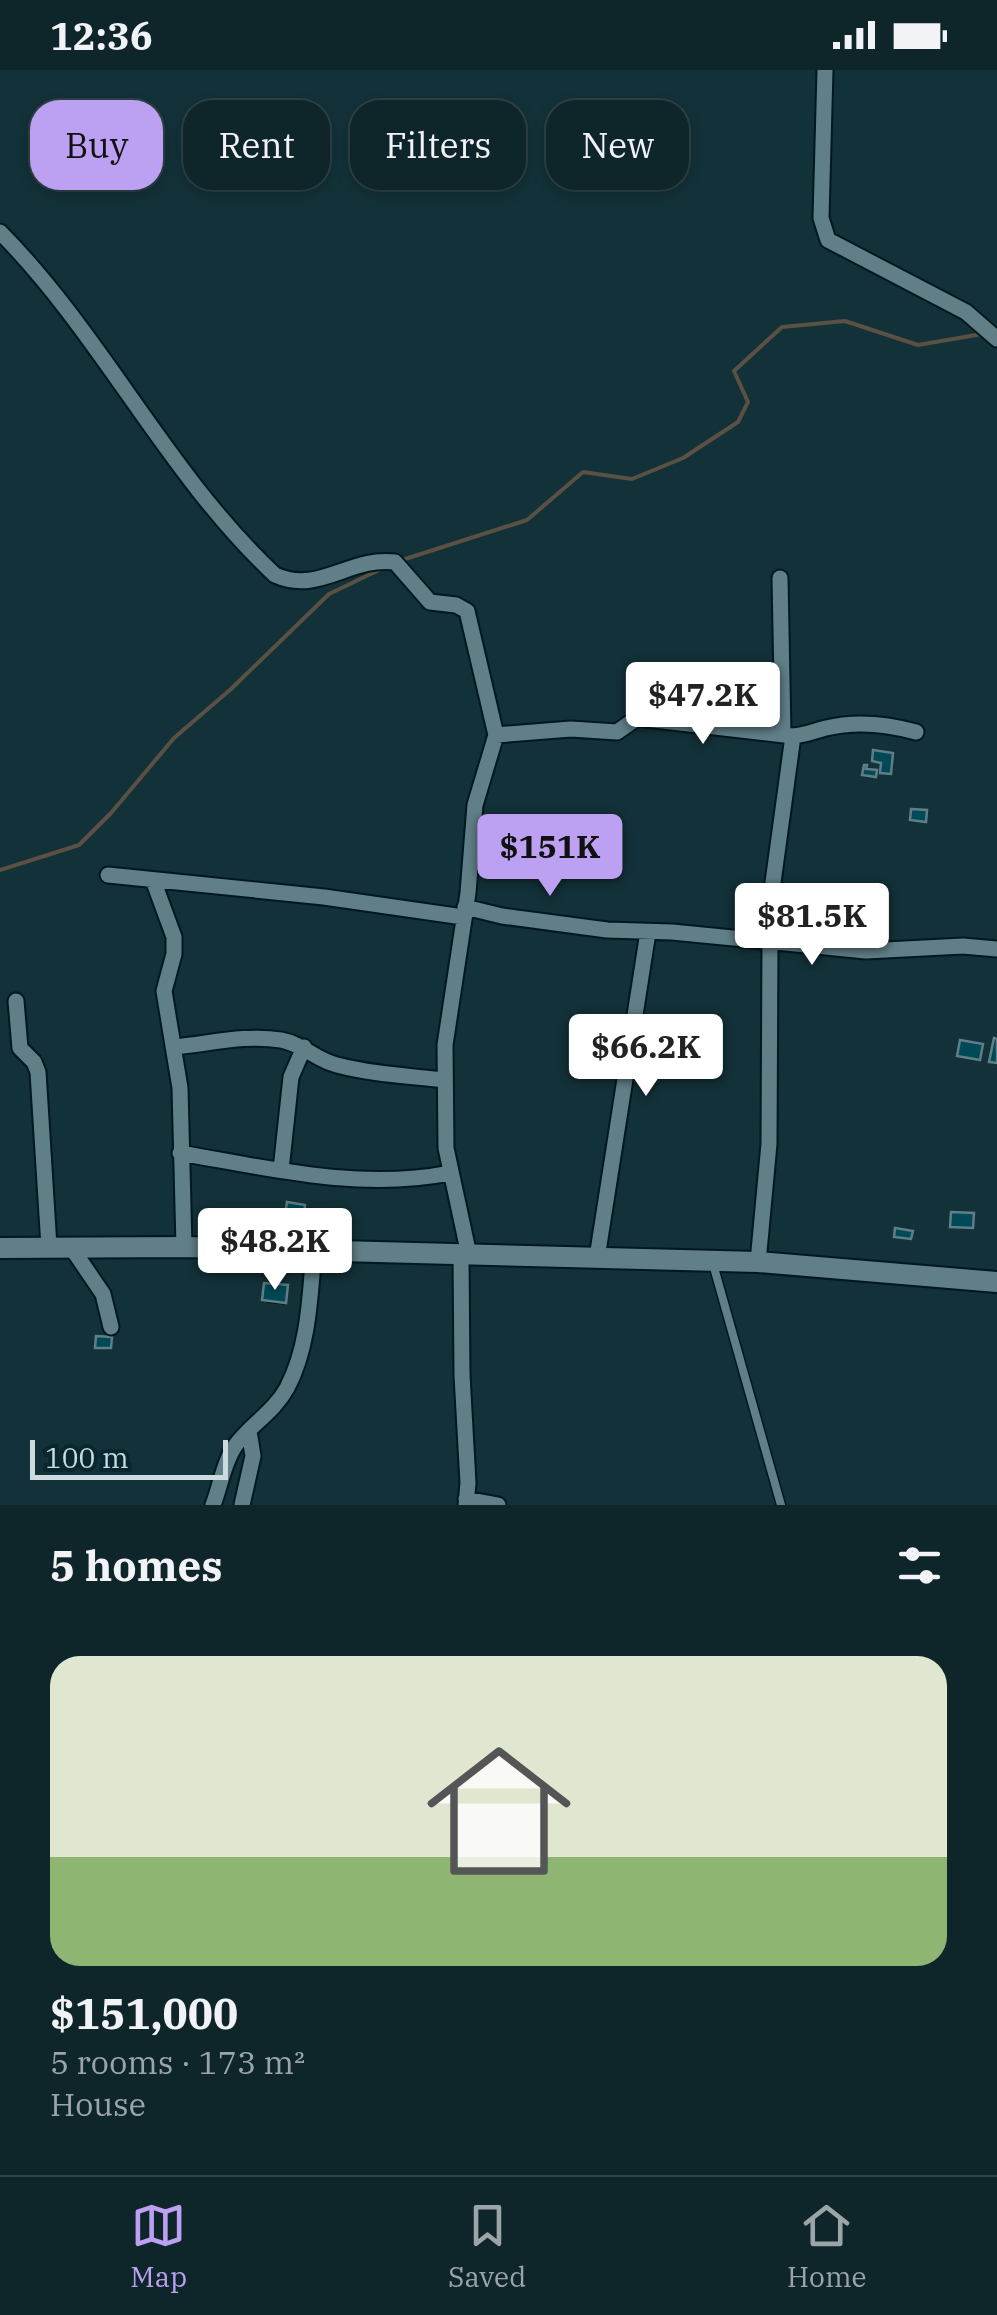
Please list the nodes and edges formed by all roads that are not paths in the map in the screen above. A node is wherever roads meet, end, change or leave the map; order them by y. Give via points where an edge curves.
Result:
1 (825, 70) edge
2 (0, 232) edge
3 (997, 339) edge
4 (780, 578) dead end
5 (916, 732) dead end
6 (496, 735) junction
7 (788, 735) junction
8 (108, 875) dead end
9 (153, 880) junction
10 (464, 912) junction
11 (648, 932) junction
12 (768, 942) junction
13 (997, 949) edge
14 (16, 1001) dead end
15 (173, 1047) junction
16 (304, 1048) junction
17 (444, 1080) junction
18 (180, 1153) junction
19 (282, 1170) junction
20 (450, 1173) junction
21 (60, 1247) junction
22 (0, 1248) edge
23 (184, 1248) junction
24 (314, 1250) junction
25 (465, 1255) junction
26 (597, 1258) junction
27 (712, 1261) junction
28 (758, 1262) junction
29 (997, 1282) edge
30 (111, 1326) dead end
31 (250, 1431) junction
32 (466, 1502) edge
33 (213, 1505) edge
34 (242, 1505) edge
35 (498, 1505) edge
36 (781, 1505) edge

1 - 3 street via 821,218 828,240 966,312
2 - 6 street via 76,320 226,522 275,574 322,579 374,559 395,562 430,602 467,611
4 - 7 street
5 - 7 street via 881,724
6 - 7 street via 618,732 637,718
6 - 10 street via 476,805
7 - 12 street
8 - 9 street
9 - 10 street
9 - 15 street via 174,937 164,991
10 - 11 street
10 - 17 street
11 - 12 street
11 - 26 street
12 - 13 street via 866,951
12 - 28 street via 768,1144
14 - 21 street via 20,1048 38,1072
15 - 16 street via 261,1038
15 - 18 street
16 - 17 street via 338,1066
16 - 19 street via 291,1077
17 - 20 street
18 - 19 street
18 - 23 street
19 - 20 street via 382,1181
20 - 25 street
21 - 22 street
21 - 23 street
21 - 30 street via 103,1294
23 - 24 street
24 - 25 street
24 - 31 street via 297,1366 286,1392
25 - 26 street
25 - 32 street
26 - 27 street
27 - 28 street
27 - 36 lane
28 - 29 street
31 - 33 street via 231,1452
31 - 34 street via 253,1456
32 - 35 street

